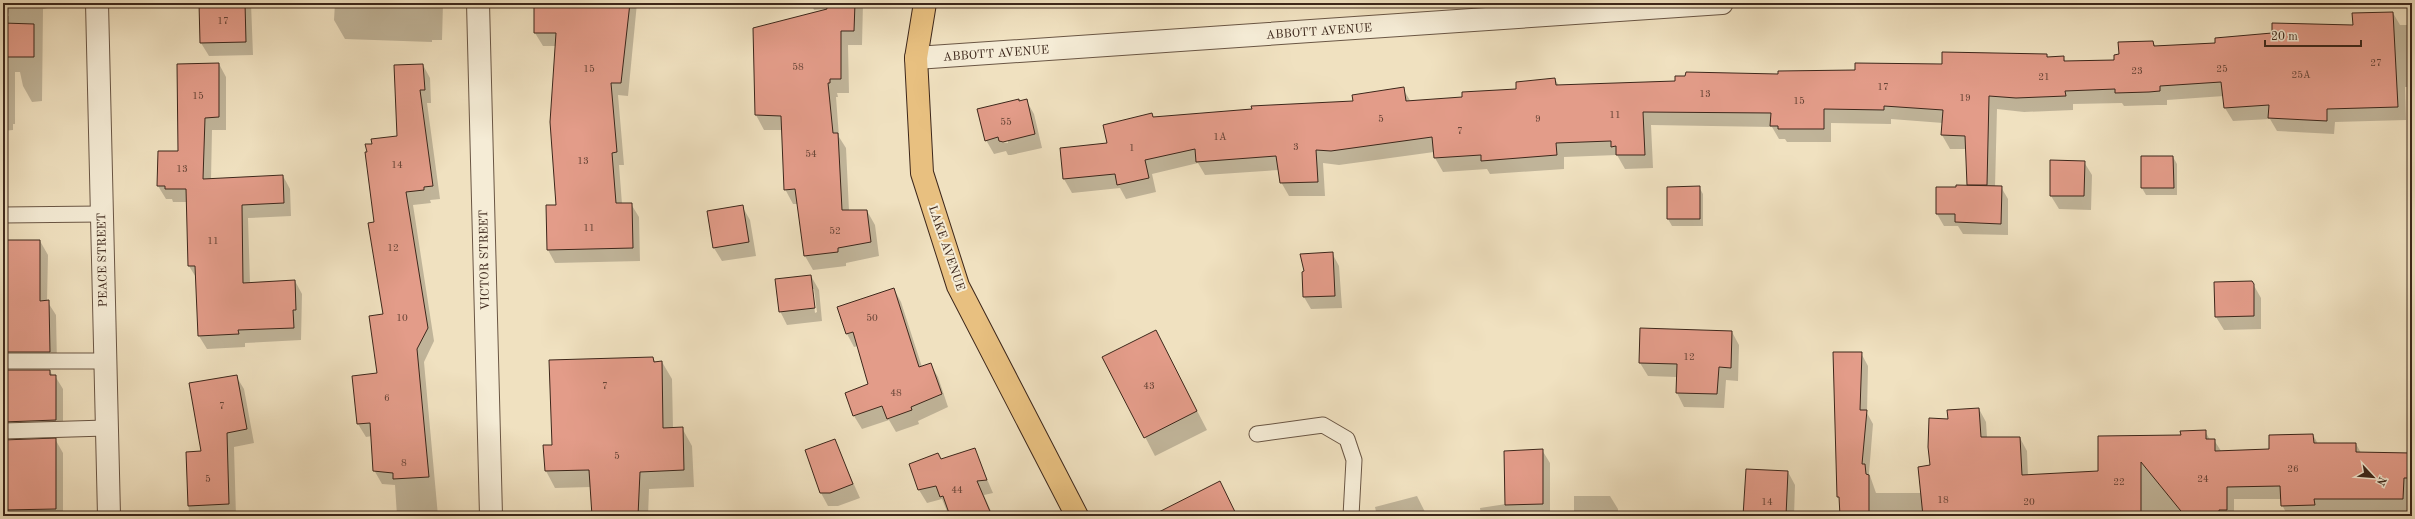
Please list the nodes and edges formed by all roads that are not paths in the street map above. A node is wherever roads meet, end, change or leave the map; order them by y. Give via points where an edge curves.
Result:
1 (97, 3) edge
2 (478, 3) edge
3 (924, 3) edge
4 (1722, 3) edge
5 (1577, 8) edge
6 (916, 58) junction
7 (101, 214) junction
8 (3, 215) edge
9 (3, 361) edge
10 (104, 361) junction
11 (106, 428) junction
12 (3, 431) edge
13 (1257, 434) dead end
14 (109, 516) edge
15 (490, 516) edge
16 (1077, 516) edge
17 (1350, 516) edge

1 - 7 street, PEACE STREET
2 - 15 street, VICTOR STREET
3 - 6 main road, LAKE AVENUE
4 - 5 street, ABBOTT AVENUE
5 - 6 street, ABBOTT AVENUE
6 - 16 main road, LAKE AVENUE via 922,173 958,286
7 - 8 lane
7 - 10 street, PEACE STREET
9 - 10 lane
10 - 11 street, PEACE STREET
11 - 12 lane
11 - 14 street, PEACE STREET
13 - 17 lane via 1323,425 1347,439 1354,460

